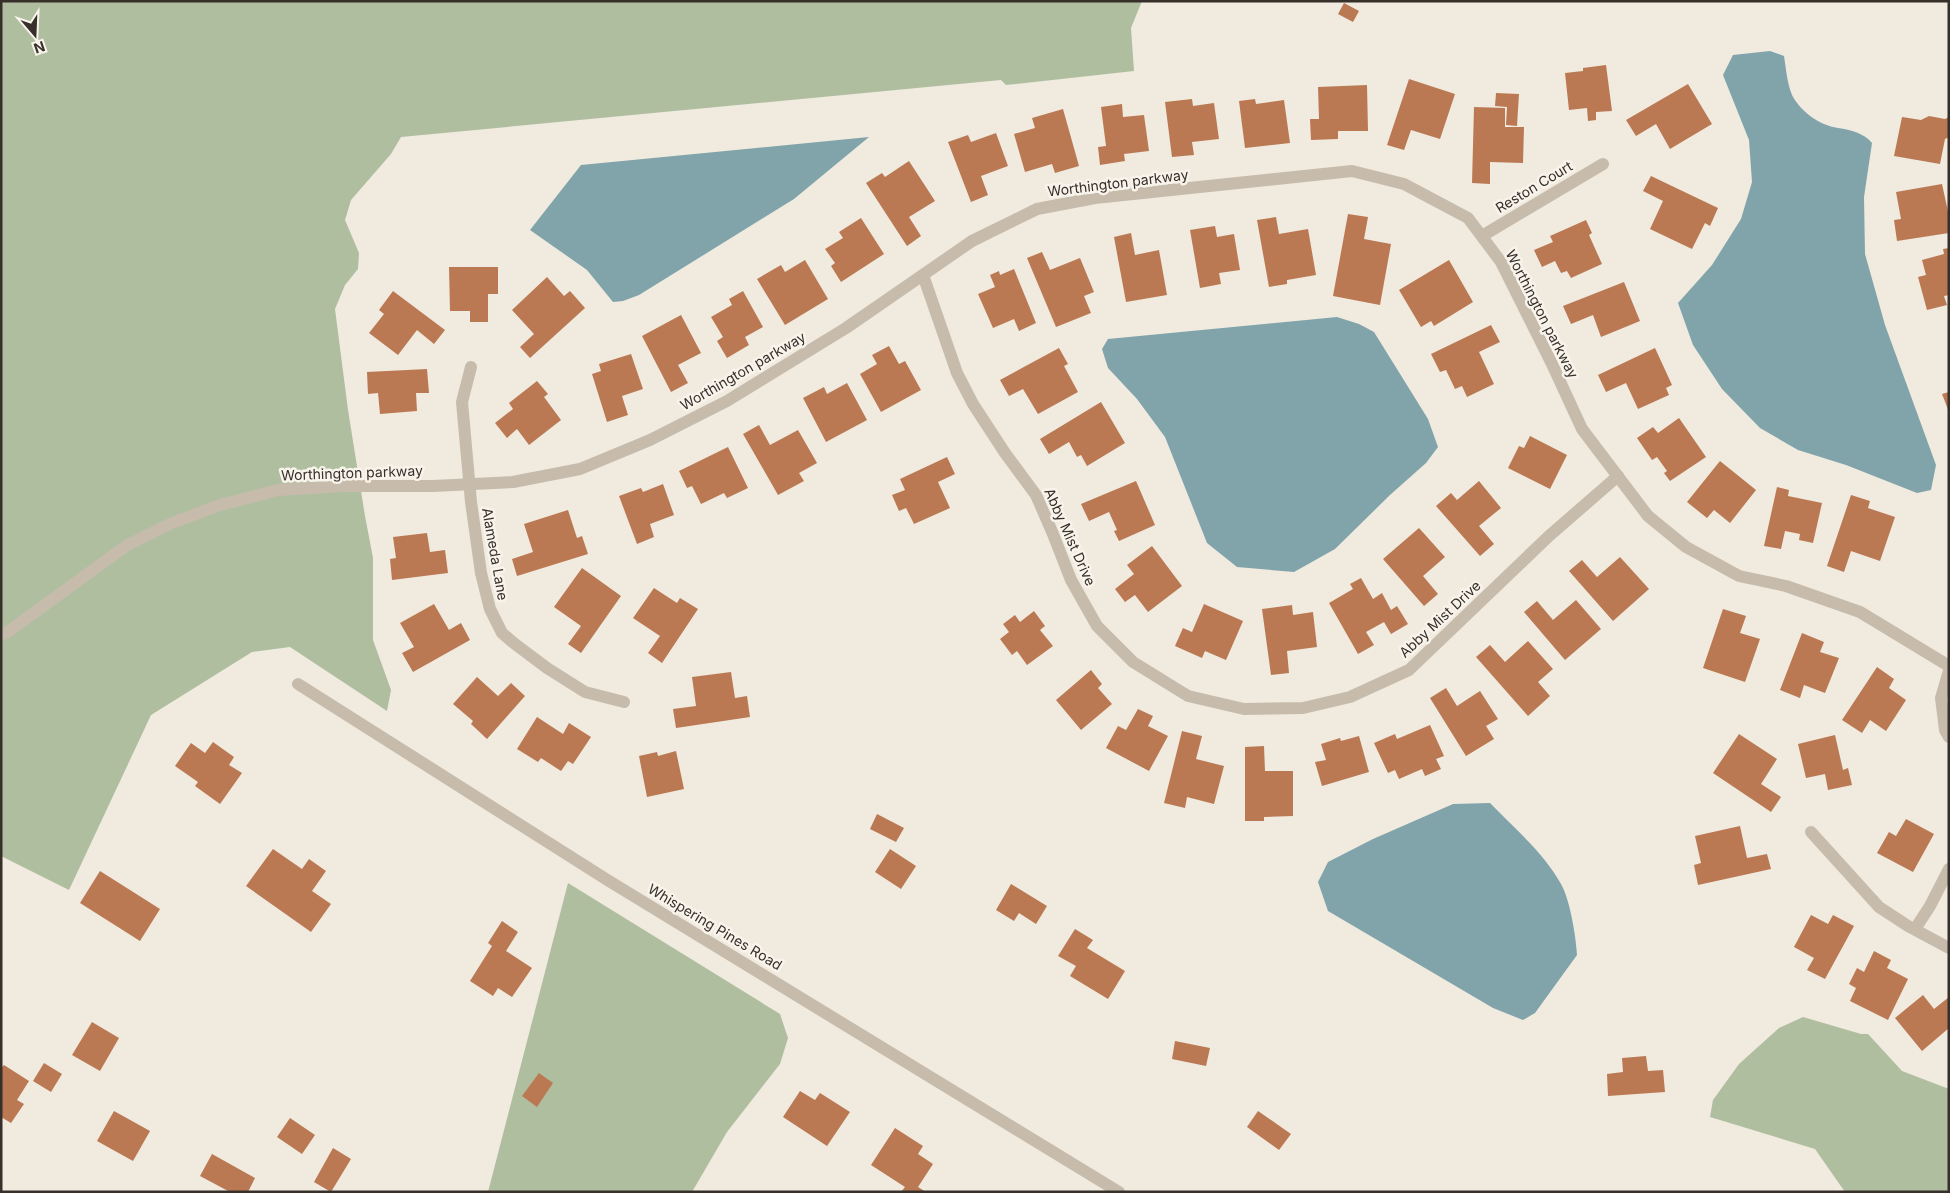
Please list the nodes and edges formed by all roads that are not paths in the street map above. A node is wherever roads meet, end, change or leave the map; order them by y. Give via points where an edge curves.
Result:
1 (1602, 164) dead end
2 (1482, 236) junction
3 (923, 274) junction
4 (472, 366) dead end
5 (1618, 476) junction
6 (470, 484) junction
7 (1, 635) edge
8 (1949, 666) edge
9 (1949, 671) edge
10 (298, 684) dead end
11 (624, 702) dead end
12 (1949, 737) edge
13 (1811, 832) dead end
14 (1949, 869) edge
15 (1915, 929) junction
16 (1949, 948) edge
17 (1118, 1192) edge

1 - 2 street, Reston Court
2 - 3 street, Worthington parkway via 1468,218 1404,184 1352,171 1095,198 1037,209 972,241
2 - 5 street, Worthington parkway via 1501,262 1582,430
3 - 5 street, Abby Mist Drive via 957,373 978,412 1036,495 1071,580 1097,626 1133,662 1188,696 1244,709 1303,708 1350,697 1409,670 1549,536
3 - 6 street, Worthington parkway via 846,328 727,401 650,440 580,469 513,482
4 - 6 street, Alameda Lane via 462,402
5 - 8 street, Worthington parkway via 1648,516 1686,547 1739,576 1786,586 1860,612
6 - 7 street, Worthington parkway via 278,490 220,505 172,523 126,546
6 - 11 street, Alameda Lane via 481,574 490,610 502,633 585,692
9 - 12 street via 1941,698 1945,730
10 - 17 street, Whispering Pines Road via 609,881
13 - 15 street via 1879,907
14 - 15 street
15 - 16 street

